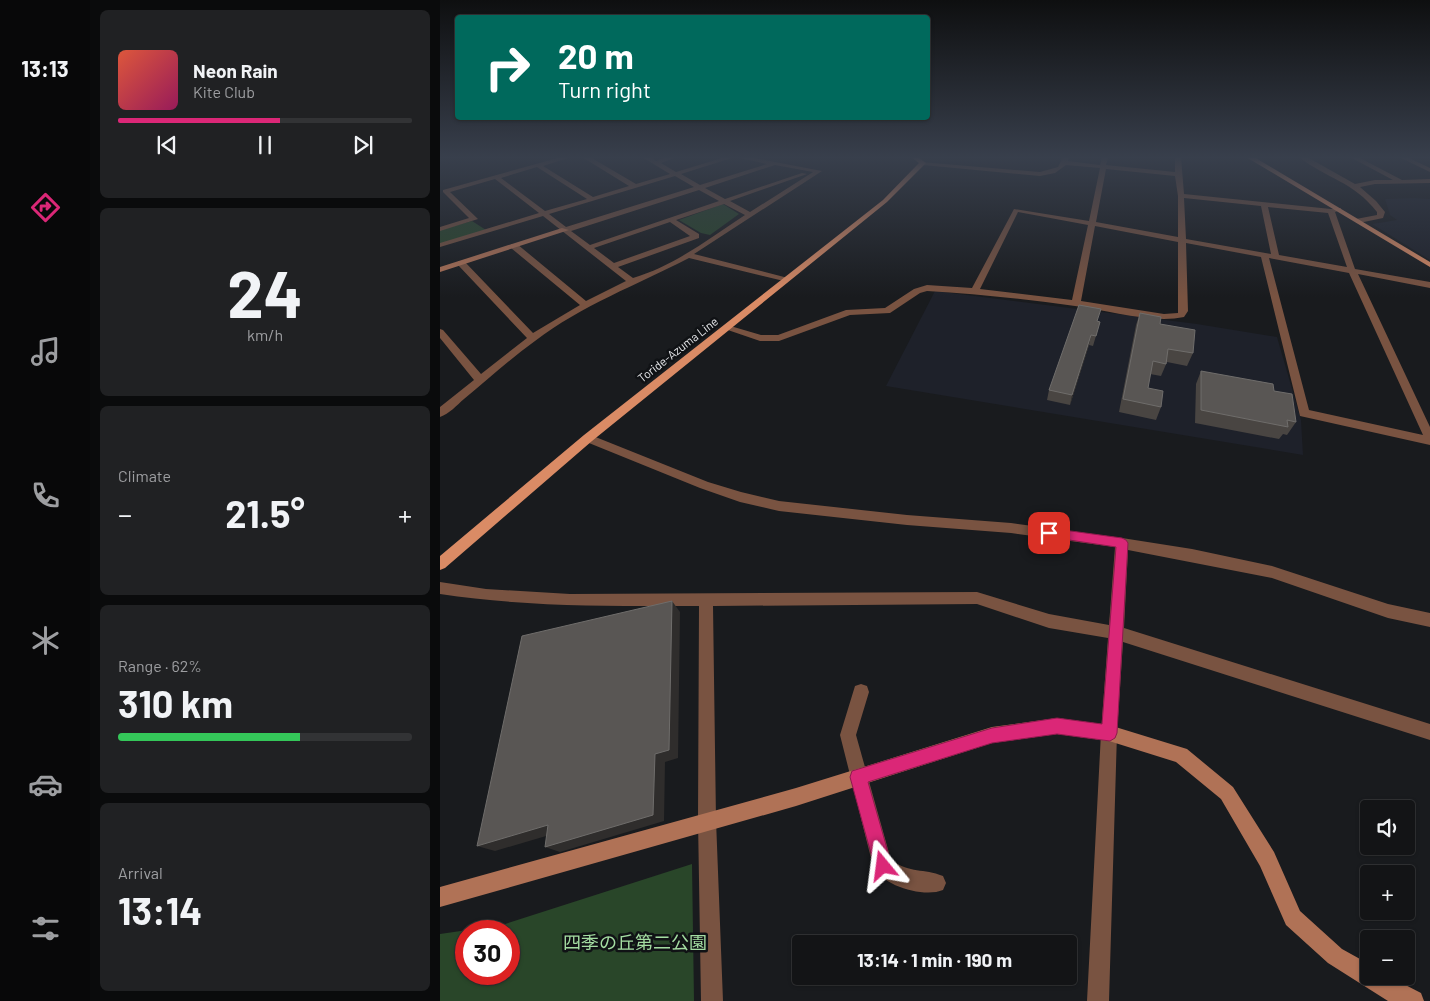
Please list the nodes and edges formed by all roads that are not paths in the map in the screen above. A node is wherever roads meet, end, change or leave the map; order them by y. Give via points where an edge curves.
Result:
1 (458, 204) edge
2 (531, 204) edge
3 (577, 204) edge
4 (648, 204) edge
5 (718, 204) edge
6 (731, 204) edge
7 (768, 204) edge
8 (882, 204) edge
9 (1095, 204) edge
10 (1181, 204) edge
11 (1264, 204) joint
12 (1325, 204) edge
13 (1375, 204) edge
14 (1335, 210) junction
15 (544, 214) junction
16 (750, 215) junction
17 (474, 219) junction
18 (672, 220) junction
19 (1359, 221) junction
20 (1091, 224) junction
21 (440, 229) edge
22 (490, 230) junction
23 (565, 230) junction
24 (1182, 240) junction
25 (440, 245) edge
26 (514, 246) junction
27 (588, 248) junction
28 (1264, 254) junction
29 (688, 255) junction
30 (1275, 256) junction
31 (461, 263) junction
32 (613, 266) junction
33 (1430, 266) edge
34 (440, 270) edge
35 (1352, 271) junction
36 (785, 280) junction
37 (632, 281) junction
38 (1430, 285) edge
39 (975, 291) junction
40 (1076, 303) junction
41 (586, 306) junction
42 (727, 328) junction
43 (440, 332) edge
44 (532, 338) junction
45 (481, 382) junction
46 (440, 413) edge
47 (588, 438) junction
48 (1430, 440) edge
49 (1122, 543) junction
50 (440, 564) edge
51 (440, 588) edge
52 (706, 601) junction
53 (1430, 620) edge
54 (1117, 633) junction
55 (861, 692) dead end
56 (1430, 732) edge
57 (1110, 733) junction
58 (858, 777) junction
59 (707, 820) junction
60 (936, 883) dead end
61 (440, 896) edge
62 (712, 1001) edge
63 (1098, 1001) edge
64 (1413, 1001) edge

1 - 17 street
2 - 15 street
3 - 15 street
4 - 23 street
5 - 18 street
6 - 16 street
7 - 16 street
8 - 36 main road, Toride-Azuma Line
9 - 20 street
10 - 24 street
11 - 14 street
11 - 30 street
12 - 14 main road
13 - 19 street via 1381,212 1378,218
14 - 19 main road
14 - 35 street
15 - 22 street
15 - 23 street
16 - 29 street
17 - 21 street
17 - 22 street
18 - 27 street
18 - 32 street via 696,236
19 - 33 main road
20 - 24 street
20 - 39 street via 1016,210
20 - 40 street
22 - 25 street
23 - 26 street
23 - 27 street
24 - 28 street
24 - 40 street via 1184,311 1181,316 1164,317
26 - 31 street
26 - 41 street
27 - 32 street
28 - 30 street
28 - 48 street via 1304,413
29 - 36 street
29 - 37 street
30 - 35 street
31 - 34 street
31 - 44 street
32 - 37 street
35 - 38 street
35 - 48 street
36 - 42 main road, Toride-Azuma Line
37 - 41 street
39 - 40 street
39 - 42 street via 927,288 887,311 849,312 779,338 760,338
41 - 44 street
42 - 47 main road, Toride-Azuma Line
43 - 45 street
44 - 45 street
45 - 46 street
47 - 49 street via 704,485 779,506 1011,528
47 - 50 main road, Toride-Azuma Line
49 - 53 street via 1272,572 1388,611
49 - 54 street
51 - 52 street via 486,595 570,600
52 - 54 street via 977,598 1049,621
52 - 59 street
54 - 56 street
54 - 57 street
55 - 58 street via 848,735
57 - 58 street via 1057,726 992,735
57 - 63 street
57 - 64 street via 1181,755 1227,793 1267,859 1293,918 1335,956
58 - 59 street
58 - 60 street via 883,866 900,878
59 - 61 street
59 - 62 street

